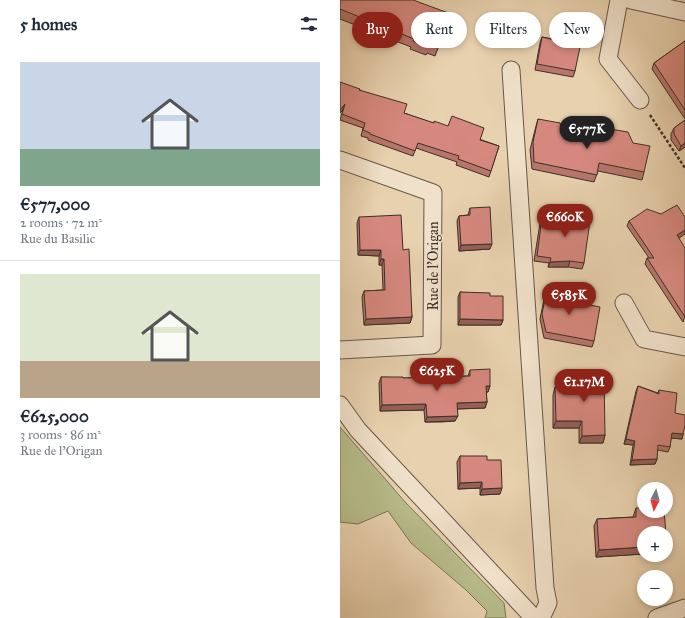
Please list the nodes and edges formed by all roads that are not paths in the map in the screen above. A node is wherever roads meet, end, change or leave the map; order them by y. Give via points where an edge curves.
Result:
1 (619, 0) edge
2 (631, 0) edge
3 (685, 12) edge
4 (511, 70) dead end
5 (640, 100) road end
6 (340, 160) edge
7 (624, 303) dead end
8 (685, 348) edge
9 (340, 350) edge
10 (340, 405) edge
11 (685, 608) edge
12 (534, 618) edge
13 (542, 618) edge
14 (658, 618) edge

1 - 5 street via 608,58
2 - 3 street
4 - 13 street via 548,603
6 - 9 street, Rue de l'Origan via 433,193 432,345
7 - 8 street via 644,339
10 - 12 street via 364,436
11 - 14 street

